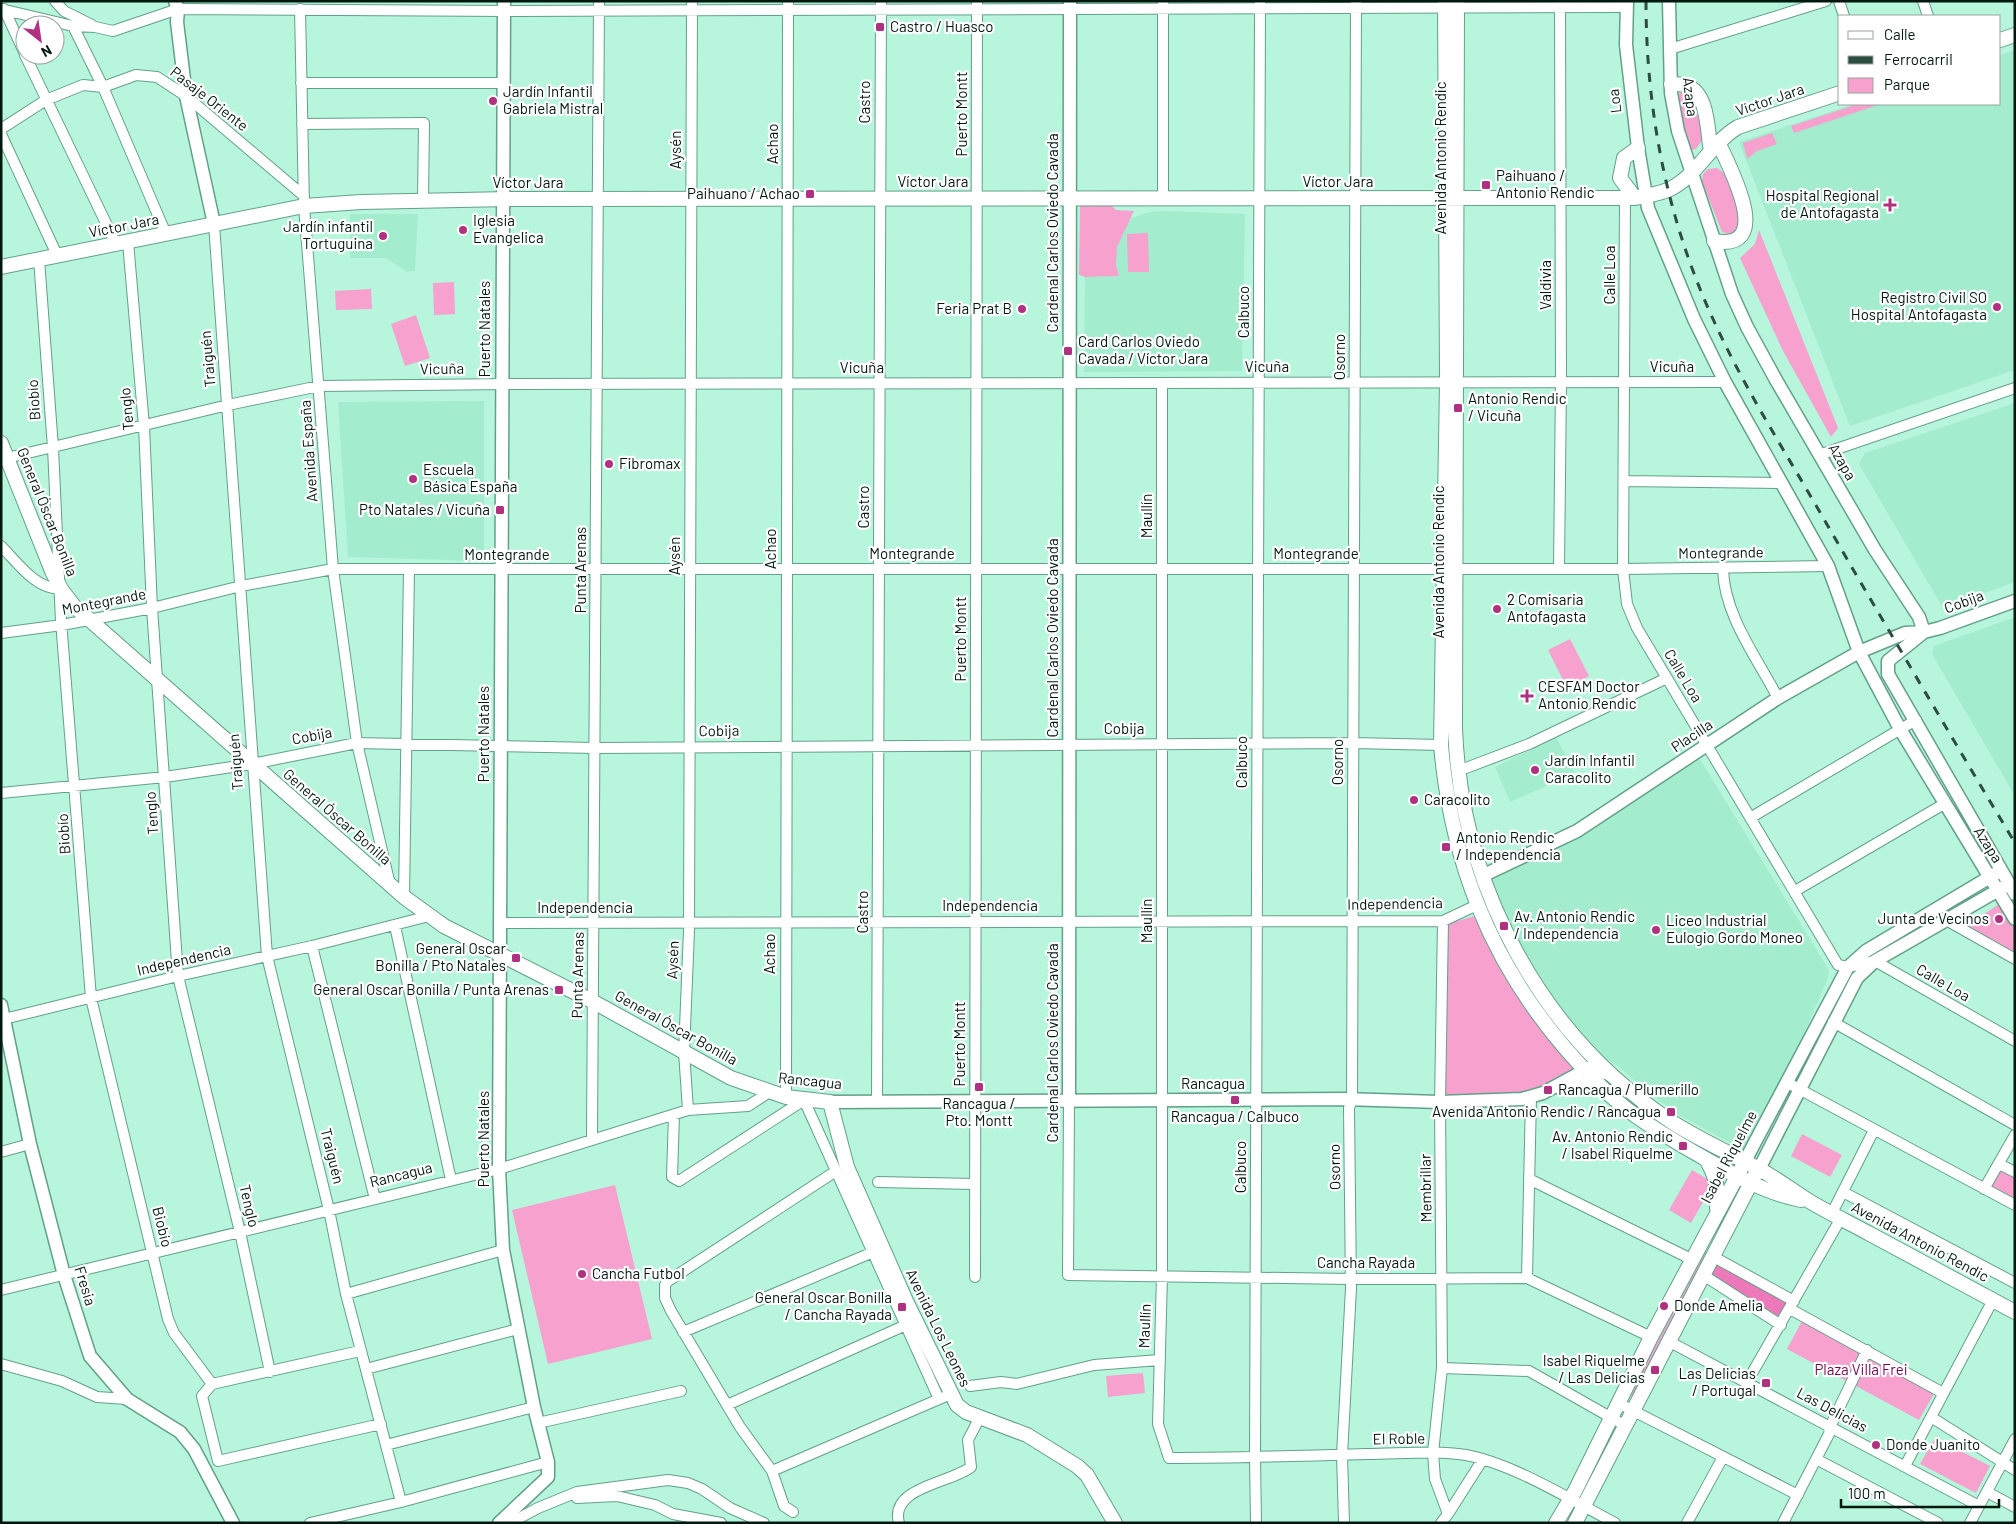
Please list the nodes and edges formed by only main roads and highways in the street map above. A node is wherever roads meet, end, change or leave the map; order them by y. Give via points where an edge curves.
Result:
1 (1451, 4) edge
2 (2015, 35) edge
3 (2001, 40) edge
4 (1670, 84) road end
5 (1838, 94) edge
6 (1714, 146) junction
7 (1638, 148) road end
8 (1635, 197) junction
9 (1451, 198) junction
10 (1714, 241) road end
11 (1, 267) edge
12 (1, 443) edge
13 (1449, 568) junction
14 (768, 1093) joint
15 (830, 1102) joint
16 (1706, 1159) junction
17 (1745, 1161) junction
18 (1759, 1169) junction
19 (1738, 1175) junction
20 (1750, 1182) junction
21 (1810, 1202) junction
22 (1717, 1213) junction
23 (2015, 1312) edge
24 (1114, 1523) edge
25 (1556, 1523) edge
26 (1575, 1523) edge

1 - 9 main road, Avenida Antonio Rendic
2 - 3 main road
4 - 6 main road via 1687,86 1696,92 1703,104
5 - 6 main road, Víctor Jara via 1738,127
6 - 8 main road, Víctor Jara via 1692,172 1668,190
6 - 10 main road via 1741,194 1746,222 1736,240 1727,244
7 - 8 main road via 1624,158 1620,178
8 - 9 main road, Víctor Jara
9 - 11 main road, Víctor Jara via 304,201 214,224
9 - 13 main road, Avenida Antonio Rendic
12 - 14 main road, General Óscar Bonilla via 61,589 89,620 158,677 404,897 444,926 592,1001 732,1078
13 - 16 main road, Avenida Antonio Rendic via 1441,745 1452,828 1477,906 1524,995 1584,1069 1635,1115
13 - 17 main road, Avenida Antonio Rendic via 1457,768 1482,876 1515,951 1557,1017 1616,1077 1675,1124
14 - 15 main road, Rancagua
15 - 24 main road, Avenida Los Leones via 848,1168 945,1397 966,1412 1027,1434 1077,1466 1087,1474
16 - 19 main road, Avenida Antonio Rendic
16 - 22 main road via 1716,1177 1719,1194
17 - 18 main road, Avenida Antonio Rendic
17 - 19 main road, Isabel Riquelme
18 - 20 main road, Isabel Riquelme
18 - 21 main road, Avenida Antonio Rendic
19 - 20 main road, Avenida Antonio Rendic
19 - 22 main road, Isabel Riquelme
20 - 21 main road, Avenida Antonio Rendic via 1789,1198
20 - 26 main road, Isabel Riquelme
21 - 23 main road, Avenida Antonio Rendic
22 - 25 main road, Isabel Riquelme

